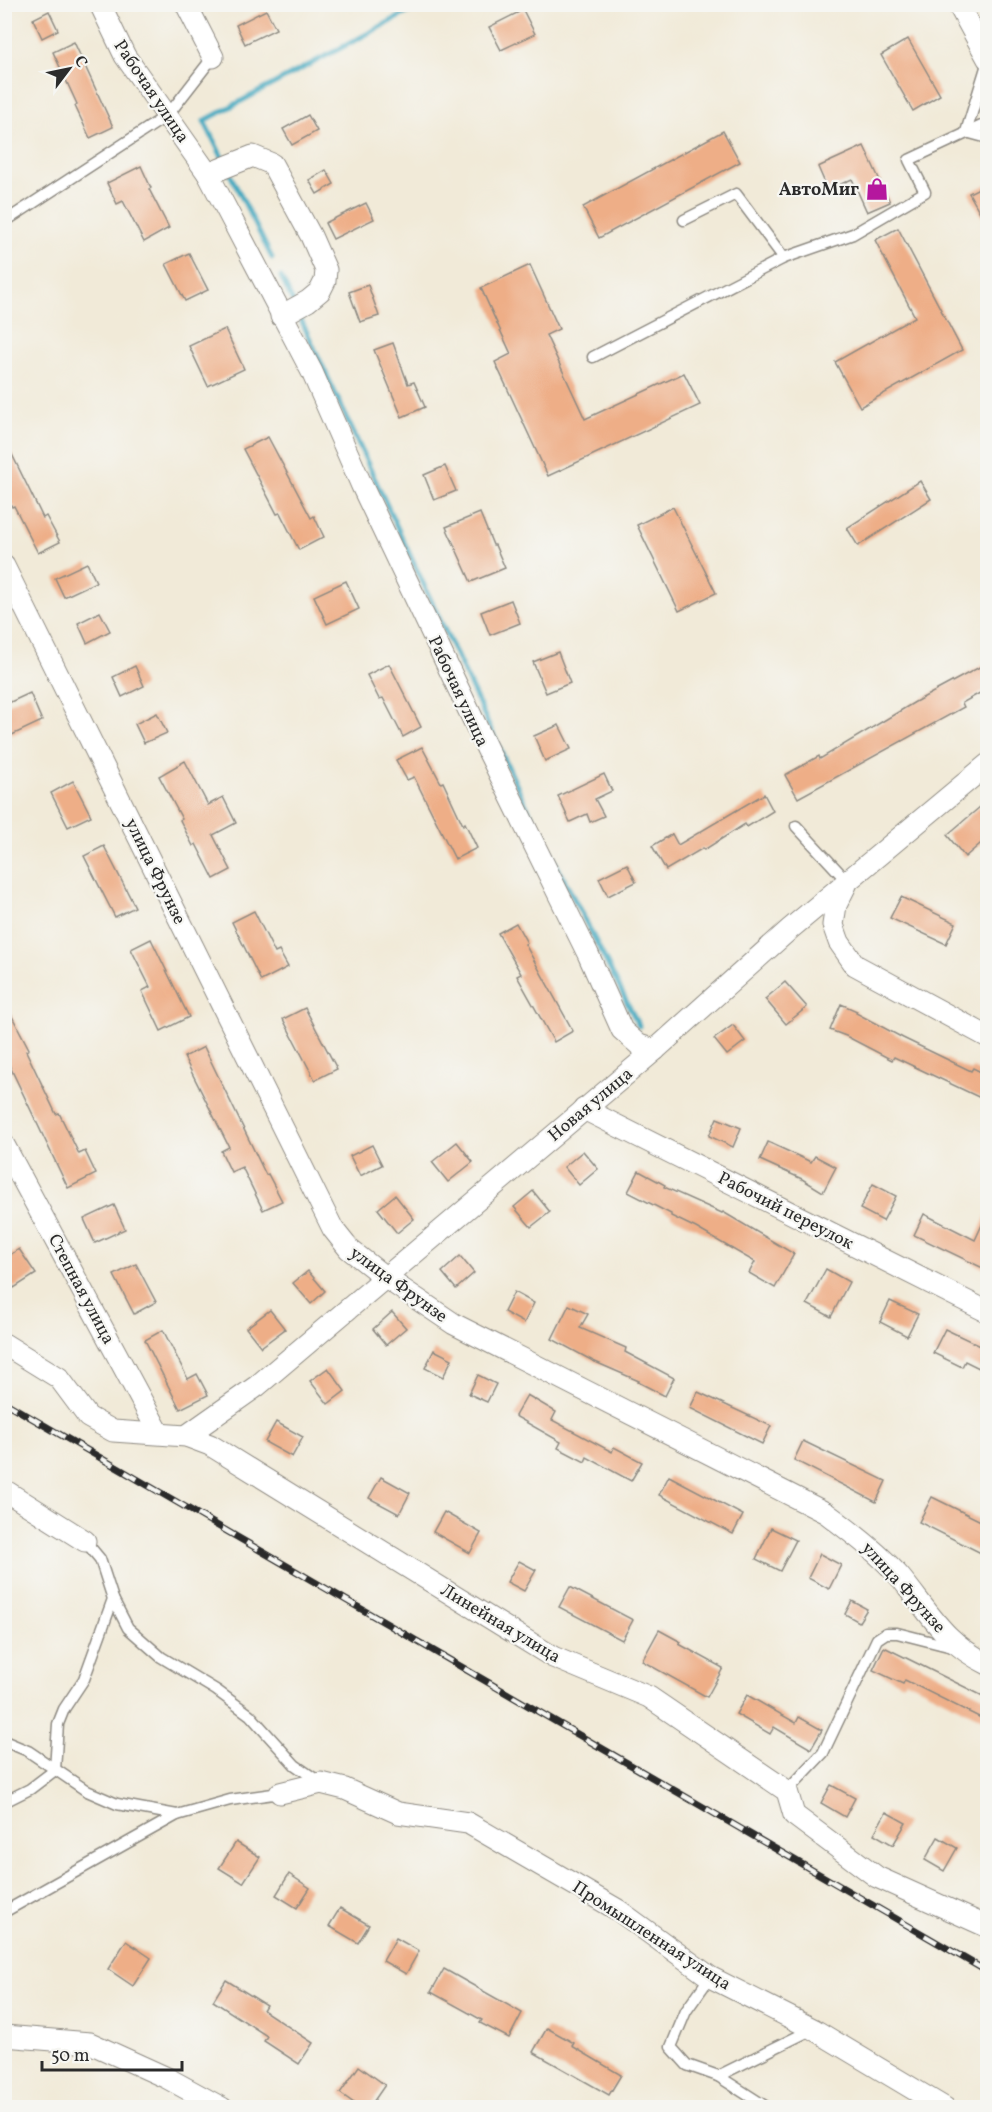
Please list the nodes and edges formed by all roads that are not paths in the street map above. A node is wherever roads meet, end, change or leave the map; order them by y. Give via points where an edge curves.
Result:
1 (100, 4) edge
2 (186, 4) edge
3 (958, 4) edge
4 (213, 57) joint
5 (987, 60) edge
6 (168, 115) junction
7 (987, 123) edge
8 (966, 132) junction
9 (987, 138) edge
10 (208, 174) junction
11 (684, 220) dead end
12 (4, 222) edge
13 (784, 258) junction
14 (282, 316) junction
15 (593, 357) dead end
16 (4, 566) edge
17 (987, 764) edge
18 (795, 826) dead end
19 (848, 882) junction
20 (987, 1037) edge
21 (655, 1050) junction
22 (584, 1109) junction
23 (4, 1145) edge
24 (386, 1278) junction
25 (987, 1312) edge
26 (4, 1344) edge
27 (159, 1433) junction
28 (186, 1436) junction
29 (4, 1490) edge
30 (85, 1541) joint
31 (112, 1599) junction
32 (965, 1651) junction
33 (987, 1664) edge
34 (4, 1741) edge
35 (55, 1770) junction
36 (321, 1783) junction
37 (787, 1791) junction
38 (280, 1793) joint
39 (4, 1802) edge
40 (177, 1815) junction
41 (4, 1912) edge
42 (987, 1927) edge
43 (710, 1977) junction
44 (813, 2029) junction
45 (4, 2036) edge
46 (718, 2076) junction
47 (222, 2108) edge
48 (768, 2108) edge
49 (945, 2108) edge

1 - 6 street, Рабочая улица via 125,56
2 - 4 street
3 - 5 street
4 - 6 lane
5 - 8 lane
6 - 10 street, Рабочая улица
6 - 12 lane
7 - 8 lane
8 - 9 lane
8 - 13 lane via 909,160 926,192 853,234
10 - 14 street, Рабочая улица
10 - 14 street via 253,156 272,164 311,236 326,270 325,281 308,301
11 - 13 lane via 736,194
13 - 15 lane
14 - 21 street, Рабочая улица via 312,372 362,486 622,1030 639,1045
16 - 24 street, улица Фрунзе via 333,1229 349,1249
17 - 19 street, Новая улица
18 - 19 lane
19 - 20 street via 836,905 833,925 855,965
19 - 21 street, Новая улица
21 - 22 street, Новая улица
22 - 24 street, Новая улица
22 - 25 street, Рабочий переулок
23 - 27 street, Степная улица
24 - 28 street, Новая улица via 258,1386
24 - 32 street, улица Фрунзе via 454,1324 826,1514 867,1543 899,1576 939,1628
26 - 27 street, Линейная улица via 59,1378 88,1417 113,1431
27 - 28 street, Линейная улица
28 - 37 street, Линейная улица via 210,1445 553,1657 649,1697
29 - 30 street
30 - 31 lane via 100,1559
31 - 35 lane via 84,1679 58,1724
31 - 36 lane via 128,1628 161,1657 250,1715 295,1765
32 - 33 street, улица Фрунзе
32 - 37 lane via 897,1633 886,1633 877,1639 823,1753
34 - 35 lane via 28,1751
35 - 39 lane
35 - 40 lane via 87,1791 117,1804
36 - 38 street
36 - 43 street, Промышленная улица via 398,1813 468,1823 618,1910
37 - 42 street via 794,1815 877,1877
38 - 40 lane via 230,1800
40 - 41 lane
43 - 44 street, Промышленная улица
43 - 46 lane via 686,2011 672,2047 687,2065
44 - 46 lane
44 - 49 street, Промышленная улица
45 - 47 street via 90,2043
46 - 48 lane

